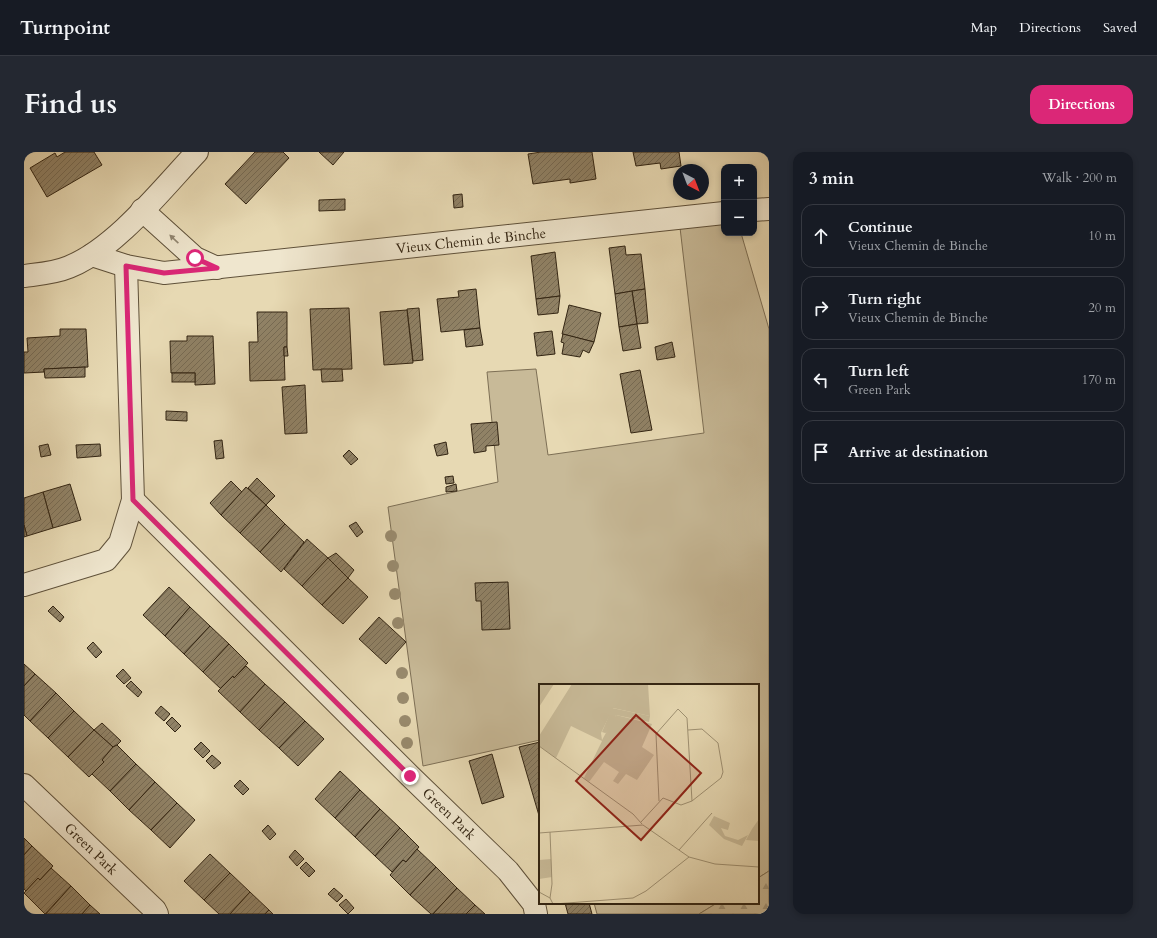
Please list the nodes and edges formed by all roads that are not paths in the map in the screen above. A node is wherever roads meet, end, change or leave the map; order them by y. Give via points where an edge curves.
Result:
1 (197, 152) edge
2 (769, 209) edge
3 (142, 210) junction
4 (757, 210) edge
5 (721, 214) edge
6 (92, 255) junction
7 (126, 266) junction
8 (217, 268) junction
9 (24, 276) edge
10 (133, 500) junction
11 (24, 585) edge
12 (24, 785) edge
13 (157, 914) edge
14 (536, 914) edge

1 - 3 street
2 - 4 street
3 - 6 street via 119,234
8 -> 3 street via 195,258
5 - 8 street, Vieux Chemin de Binche
6 - 7 street, Vieux Chemin de Binche
6 - 9 street via 68,268
7 - 8 street, Vieux Chemin de Binche via 164,273
7 - 10 street
10 - 11 street via 120,543 106,560
10 - 14 street, Green Park via 508,871 534,904
12 - 13 street, Green Park

